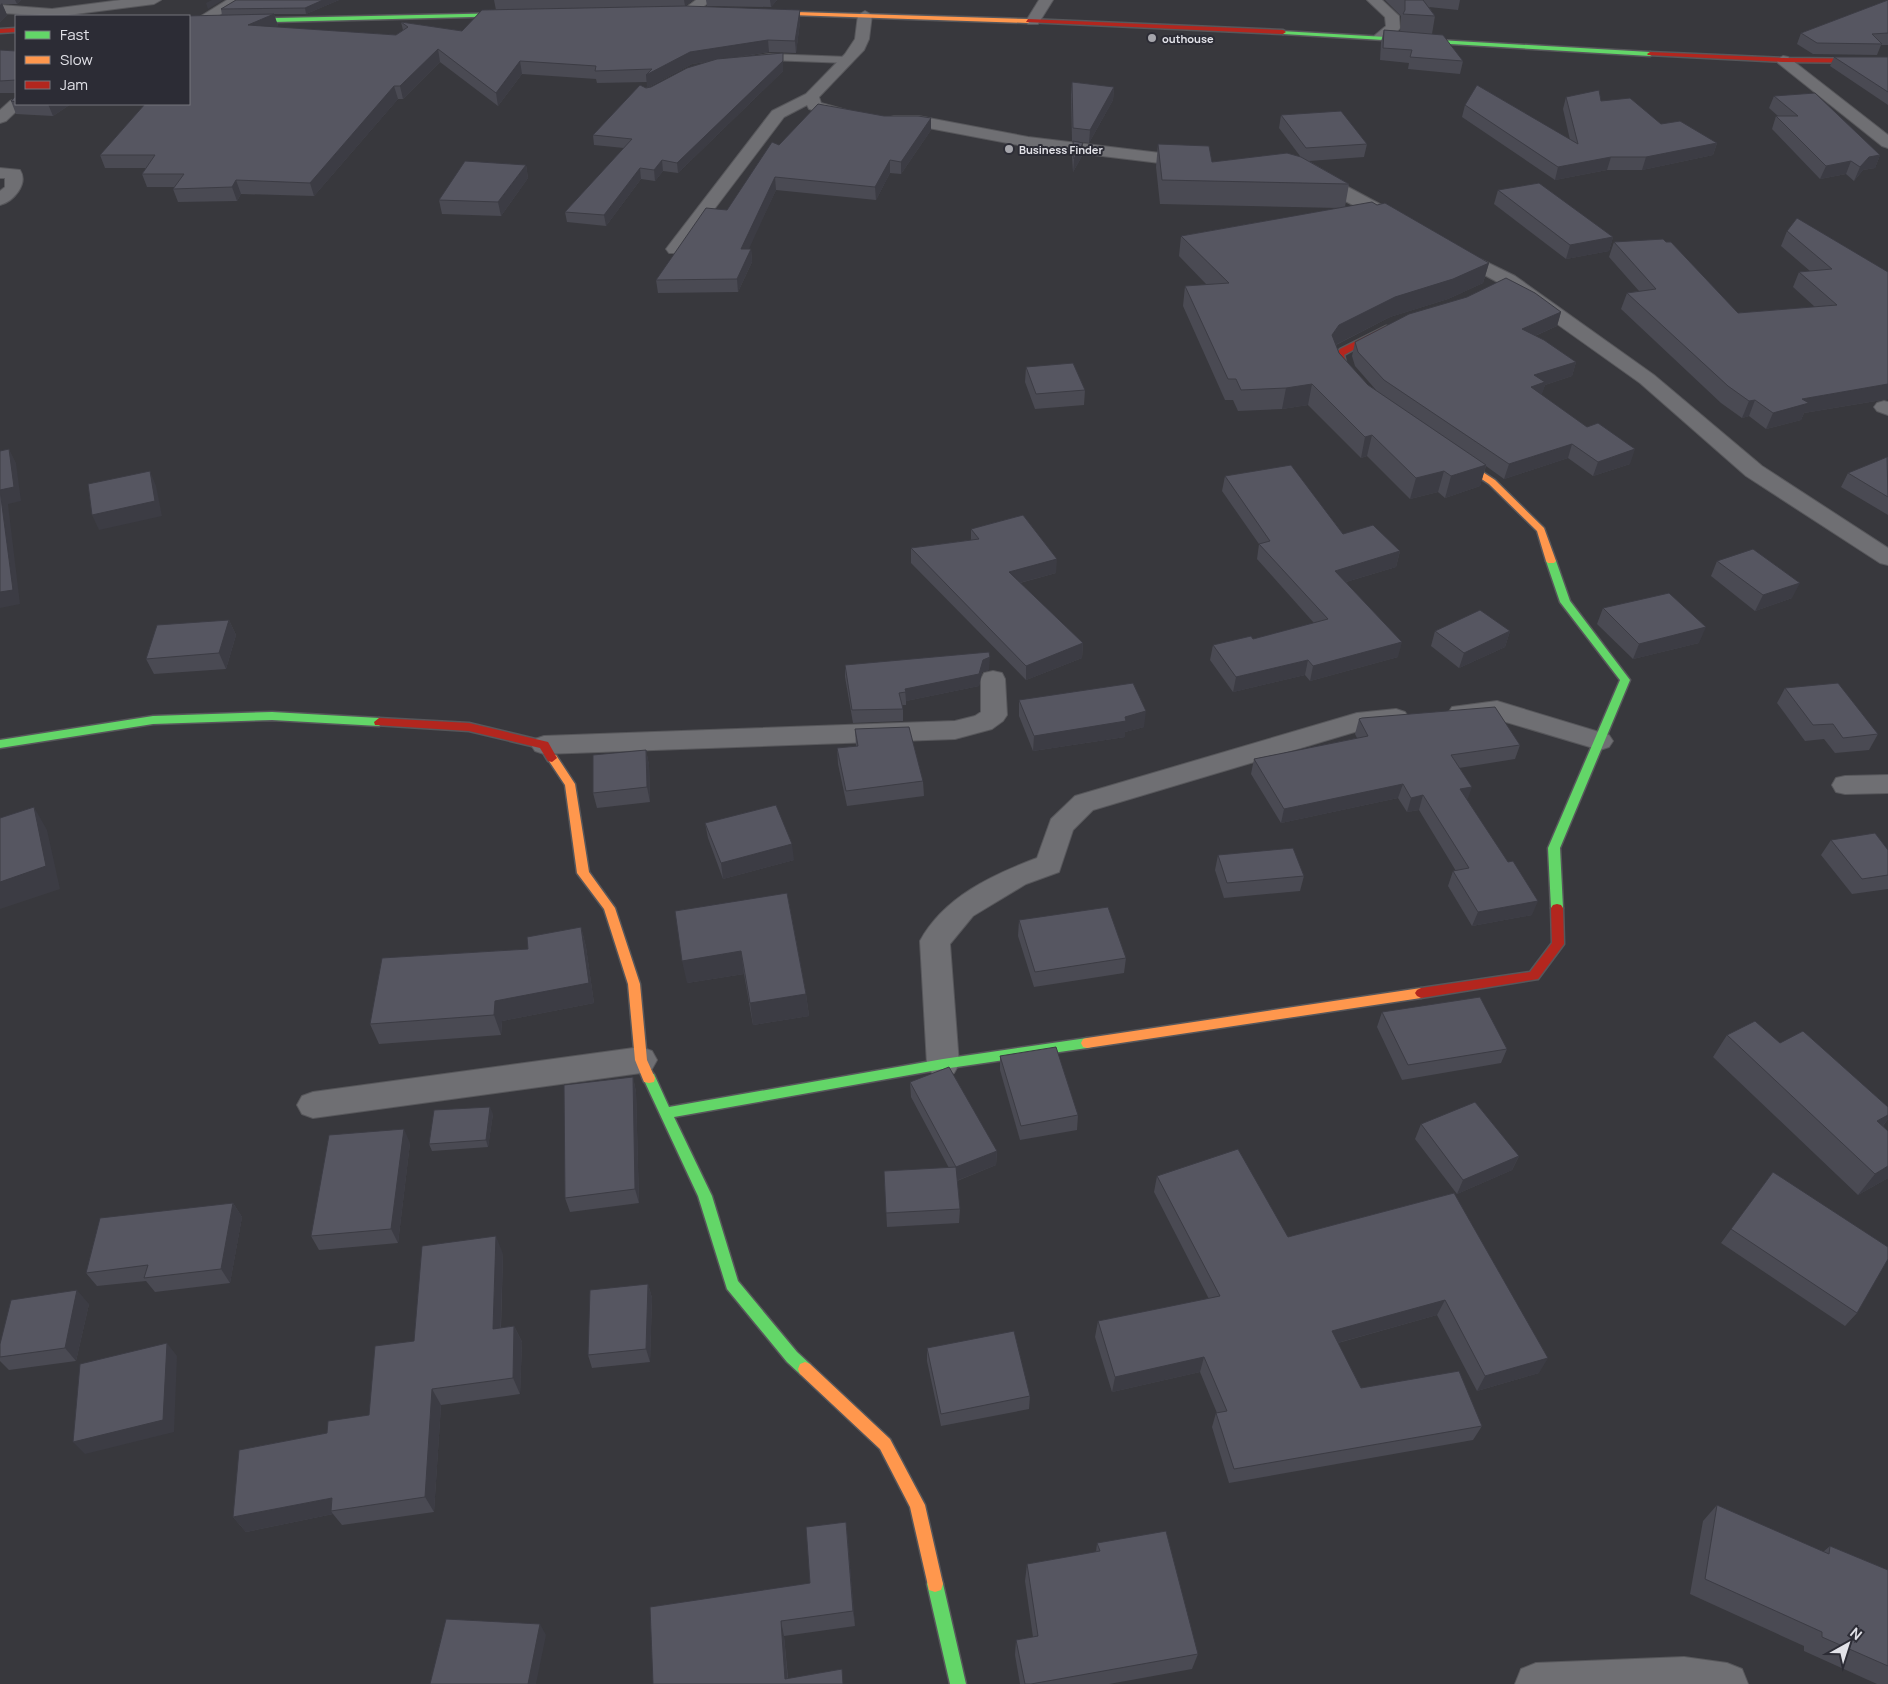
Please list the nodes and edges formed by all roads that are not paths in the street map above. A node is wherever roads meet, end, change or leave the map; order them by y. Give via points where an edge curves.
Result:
1 (66, 0) edge
2 (154, 0) edge
3 (238, 0) edge
4 (1046, 0) edge
5 (1374, 0) edge
6 (706, 6) edge
7 (0, 9) edge
8 (683, 12) edge
9 (756, 13) edge
10 (50, 15) edge
11 (526, 15) edge
12 (865, 15) junction
13 (194, 21) edge
14 (1033, 22) junction
15 (15, 30) edge
16 (0, 32) edge
17 (1381, 36) junction
18 (743, 60) edge
19 (848, 60) junction
20 (1782, 60) junction
21 (1888, 61) edge
22 (811, 97) junction
23 (15, 105) edge
24 (0, 118) edge
25 (1888, 143) edge
26 (1212, 163) edge
27 (0, 173) edge
28 (1299, 174) edge
29 (0, 200) edge
30 (1413, 229) edge
31 (1439, 243) edge
32 (674, 249) dead end
33 (1398, 323) edge
34 (1366, 393) edge
35 (1444, 449) edge
36 (1888, 558) edge
37 (993, 679) dead end
38 (1600, 741) junction
39 (0, 744) edge
40 (544, 745) junction
41 (1888, 784) edge
42 (1845, 785) dead end
43 (641, 1060) junction
44 (943, 1064) junction
45 (313, 1105) dead end
46 (668, 1113) junction
47 (1685, 1681) edge
48 (958, 1684) edge
49 (1536, 1684) edge
50 (1727, 1684) edge

1 - 10 street
2 - 10 street
3 - 13 street
4 - 14 street
5 - 17 street via 1392,16 1393,28
6 - 8 street
7 - 10 street
9 - 12 street
11 - 13 street
12 - 14 street
12 - 19 street via 861,41
14 - 17 street
15 - 16 street
17 - 20 street via 1493,46
18 - 19 lane via 769,57
19 - 22 street
20 - 21 street
20 - 25 street
22 - 26 street via 815,106 838,114 918,121 1028,142
22 - 32 street via 778,114
23 - 24 street
27 - 29 street via 14,174 13,188
28 - 30 street via 1327,182
31 - 36 street via 1648,379 1754,470
33 - 34 street via 1340,355 1343,368
35 - 38 street via 1492,482 1540,530 1565,602 1625,680
37 - 40 street via 994,715 983,723 956,730
38 - 44 street via 1554,848 1558,944 1534,976
38 - 44 street via 1497,710 1357,722 1084,802 1061,826 1049,865 1016,877 963,908 935,941
39 - 40 street via 153,720 272,716 469,727
40 - 43 street via 570,784 583,873 608,908 634,984
41 - 42 street
43 - 45 street
43 - 46 street
44 - 46 street
46 - 48 street via 705,1196 732,1284 792,1358 885,1444 917,1505
47 - 49 street
47 - 50 street

